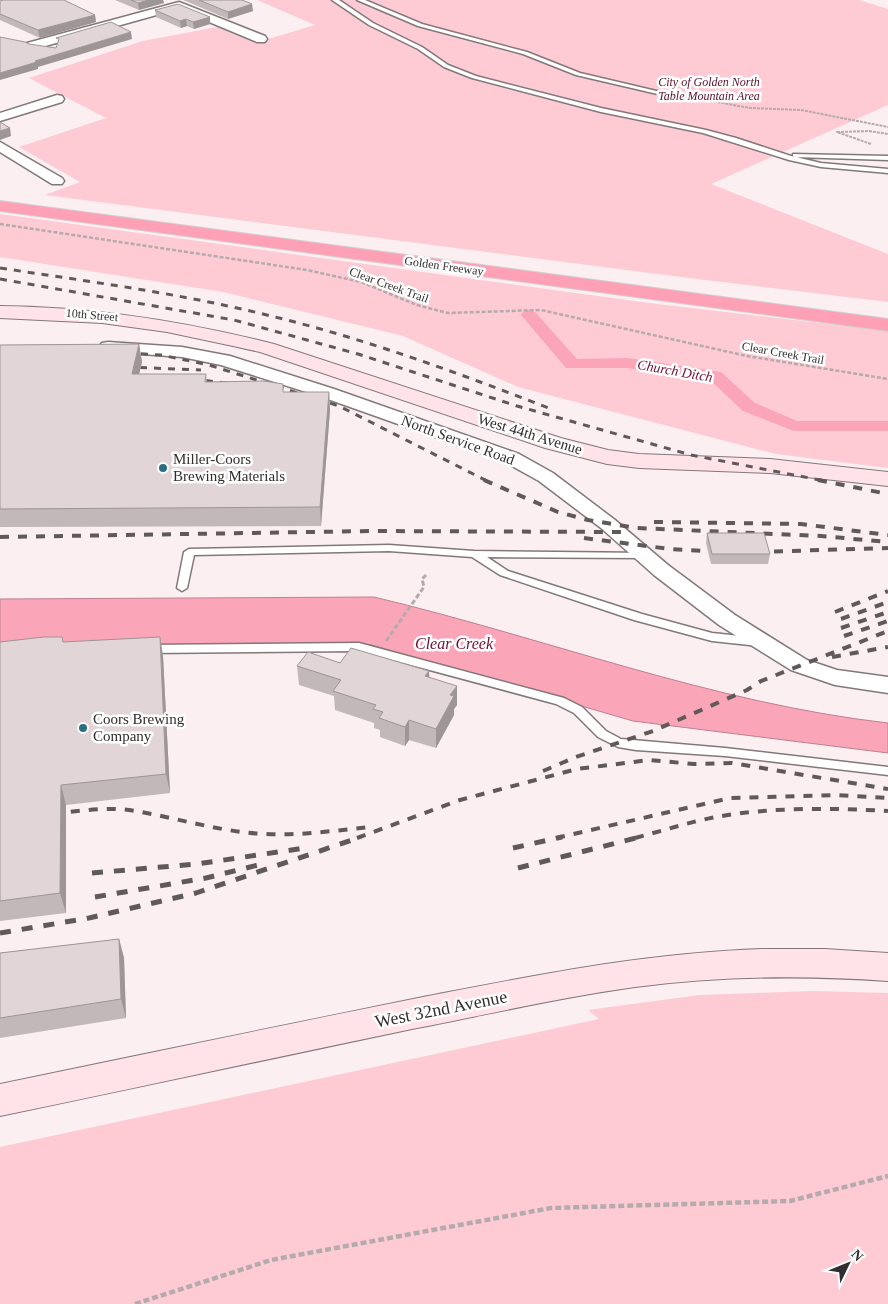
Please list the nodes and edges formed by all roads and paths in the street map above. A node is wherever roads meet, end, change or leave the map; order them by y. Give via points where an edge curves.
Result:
1 (335, 0) edge
2 (360, 0) edge
3 (174, 2) edge
4 (261, 39) dead end
5 (31, 46) edge
6 (679, 97) dead end
7 (57, 99) dead end
8 (0, 117) edge
9 (888, 134) edge
10 (0, 146) edge
11 (781, 155) junction
12 (884, 157) edge
13 (888, 171) edge
14 (57, 181) dead end
15 (0, 195) edge
16 (0, 206) edge
17 (0, 224) edge
18 (888, 311) edge
19 (0, 312) edge
20 (888, 325) edge
21 (184, 328) joint
22 (90, 346) edge
23 (888, 379) edge
24 (888, 479) edge
25 (474, 554) junction
26 (644, 555) junction
27 (427, 574) dead end
28 (182, 588) dead end
29 (760, 642) junction
30 (139, 649) edge
31 (379, 651) junction
32 (888, 685) edge
33 (888, 771) edge
34 (888, 967) edge
35 (0, 1100) edge
36 (888, 1176) edge
37 (135, 1304) edge

1 - 11 lane via 446,66 474,77 601,110 712,133
2 - 6 lane via 420,25 525,53 578,74
3 - 4 street
3 - 5 street
7 - 8 street
9 - 12 path via 837,132 883,148
10 - 14 street
11 - 12 lane
11 - 13 lane via 821,165
15 - 18 highway, Golden Freeway
16 - 20 highway, Golden Freeway
17 - 23 path, Clear Creek Trail via 307,270 361,282 418,305 448,312 541,310 747,356
19 - 21 street, 10th Street via 111,316
21 - 24 street, West 44th Avenue via 267,348 607,457 826,471
22 - 26 street, North Service Road via 182,352 224,360 512,458 546,477
25 - 26 lane
25 - 28 lane via 389,548 189,552
25 - 29 lane via 504,573 638,617 712,637
26 - 29 street, North Service Road
27 - 31 path via 422,579 424,586 414,603
29 - 32 street, North Service Road via 802,667 835,677
30 - 31 lane via 359,647
31 - 33 lane via 560,701 578,710 602,734 618,743
34 - 35 street, West 32nd Avenue via 760,963 634,973 295,1038
36 - 37 path via 790,1202 551,1208 270,1260

